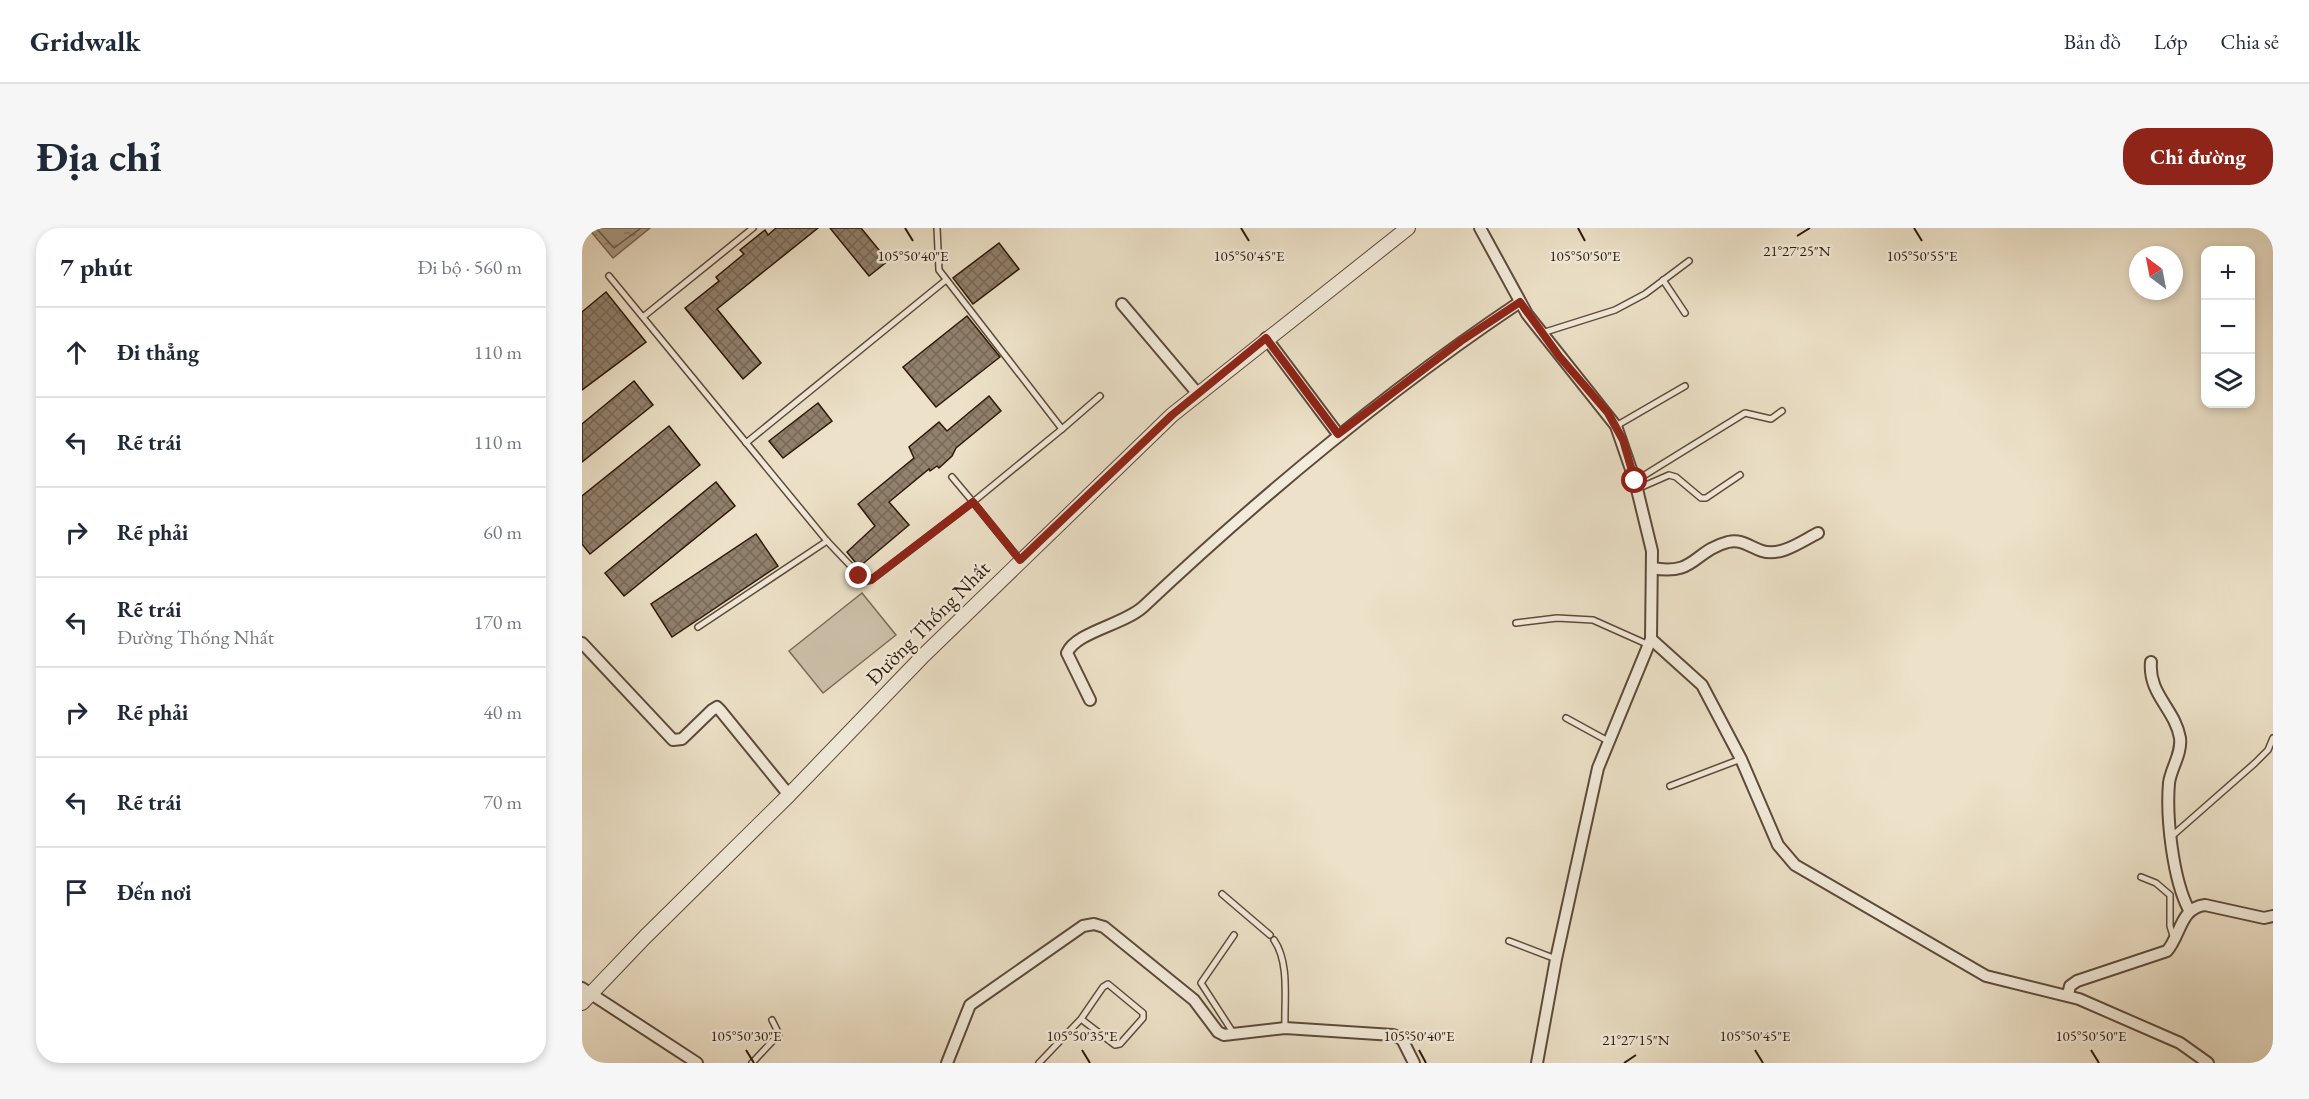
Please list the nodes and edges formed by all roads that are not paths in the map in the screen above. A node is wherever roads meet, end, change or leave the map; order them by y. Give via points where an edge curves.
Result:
1 (753, 228) edge
2 (937, 228) edge
3 (1408, 228) edge
4 (1480, 228) edge
5 (1689, 261) dead end
6 (609, 276) dead end
7 (945, 280) junction
8 (1663, 280) junction
9 (1520, 302) junction
10 (1122, 304) dead end
11 (1684, 312) dead end
12 (643, 317) junction
13 (1542, 333) junction
14 (1266, 338) junction
15 (1685, 386) dead end
16 (1198, 394) junction
17 (1100, 396) dead end
18 (1782, 411) dead end
19 (1616, 426) junction
20 (1062, 429) junction
21 (1338, 434) junction
22 (746, 442) junction
23 (1740, 475) dead end
24 (952, 477) dead end
25 (1636, 485) junction
26 (973, 502) junction
27 (1818, 533) dead end
28 (827, 541) junction
29 (1020, 560) junction
30 (1652, 568) junction
31 (1516, 624) dead end
32 (698, 627) dead end
33 (1650, 642) junction
34 (582, 644) edge
35 (2151, 662) dead end
36 (1090, 700) dead end
37 (1566, 718) dead end
38 (2273, 738) edge
39 (1608, 741) junction
40 (1741, 759) junction
41 (1670, 786) dead end
42 (789, 795) junction
43 (2172, 836) junction
44 (2141, 877) dead end
45 (1222, 894) dead end
46 (2189, 910) junction
47 (2273, 916) edge
48 (1234, 935) dead end
49 (1270, 935) dead end
50 (1274, 940) dead end
51 (1509, 941) dead end
52 (2175, 942) junction
53 (1556, 959) junction
54 (585, 995) edge
55 (2068, 995) junction
56 (1081, 1019) junction
57 (772, 1020) dead end
58 (1285, 1028) junction
59 (1235, 1035) junction
60 (697, 1063) edge
61 (752, 1063) edge
62 (947, 1063) edge
63 (1040, 1063) edge
64 (1414, 1063) edge
65 (1537, 1063) edge
66 (2208, 1063) edge

1 - 12 lane
2 - 7 lane via 939,270
3 - 14 street, Đường Thống Nhất
4 - 9 street
5 - 8 lane
6 - 12 lane
7 - 20 lane
7 - 22 lane
8 - 11 lane
8 - 13 lane via 1615,310
9 - 13 street
9 - 21 street via 1461,341
10 - 16 street
12 - 22 lane
13 - 19 street
14 - 16 street, Đường Thống Nhất
14 - 21 street
15 - 19 lane
16 - 29 street, Đường Thống Nhất
17 - 20 lane
18 - 25 lane via 1771,419 1744,413
19 - 25 street
20 - 26 lane
21 - 36 street via 1235,521 1137,613 1070,646 1067,653
22 - 28 lane
23 - 25 lane via 1706,498 1669,475
24 - 26 lane
25 - 30 street via 1651,538
26 - 28 lane via 871,580 859,576
26 - 29 lane
27 - 30 street via 1786,550 1763,552 1738,540 1713,547 1671,572
28 - 32 lane
29 - 42 street, Đường Thống Nhất
30 - 33 street
31 - 33 lane via 1557,618 1593,620
33 - 39 street
33 - 40 street via 1702,685
34 - 42 street via 673,740 682,739 712,710 720,710
35 - 43 street via 2153,686 2180,738 2169,781
37 - 39 lane
38 - 43 lane via 2256,763
39 - 53 street via 1598,768
40 - 41 lane
40 - 55 street via 1778,845 1795,865 1980,973 2002,982
42 - 54 street, Đường Thống Nhất
43 - 46 street via 2182,897
44 - 52 lane via 2170,895 2170,926
45 - 49 lane
46 - 47 street via 2205,905 2264,918
46 - 52 street
48 - 59 lane via 1201,982
50 - 58 lane via 1283,968
51 - 53 lane
52 - 55 street via 2167,951 2077,981 2070,986
53 - 65 street
54 - 60 street
55 - 66 street via 2166,1036
56 - 56 lane via 1115,1045 1143,1018 1143,1013 1108,984
56 - 63 lane
57 - 61 lane via 779,1034
58 - 59 street
58 - 64 street via 1394,1035 1402,1039
59 - 62 street via 1218,1032 1183,990 1104,927 1094,924 1083,927 980,996 964,1016

